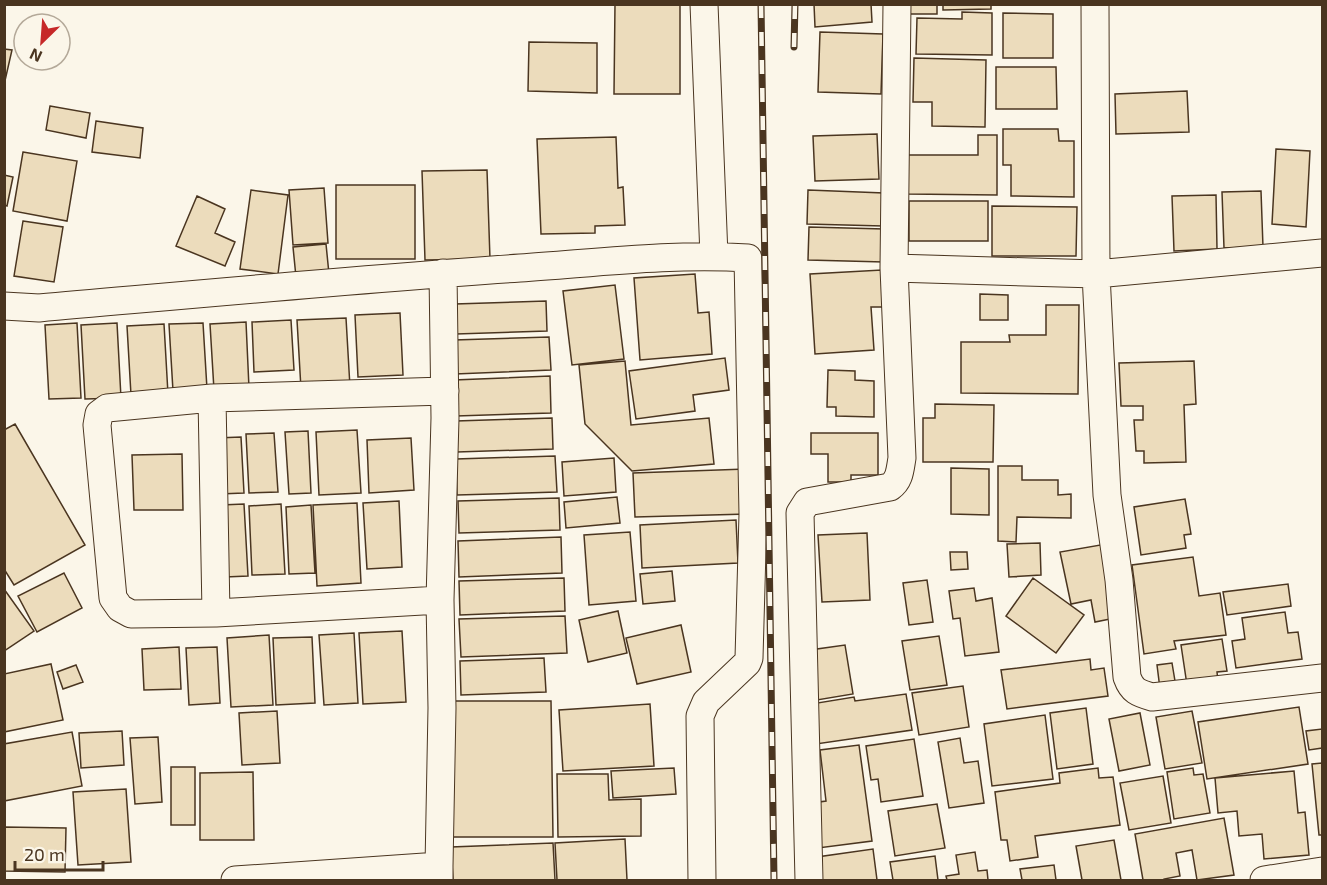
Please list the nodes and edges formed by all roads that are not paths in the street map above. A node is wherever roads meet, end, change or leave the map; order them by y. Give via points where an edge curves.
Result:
1 (704, 4) edge
2 (897, 4) edge
3 (1095, 4) edge
4 (1323, 253) edge
5 (714, 256) junction
6 (894, 268) junction
7 (443, 273) junction
8 (1096, 274) junction
9 (4, 306) edge
10 (445, 392) junction
11 (213, 398) junction
12 (440, 600) junction
13 (216, 613) junction
14 (1323, 678) edge
15 (1323, 871) edge
16 (439, 873) edge
17 (235, 880) edge
18 (702, 880) edge
19 (809, 880) edge
20 (1263, 880) edge

1 - 5 street
2 - 6 street
3 - 8 street
4 - 8 street
5 - 7 street
5 - 18 street via 748,258 753,514 748,661 706,702 700,716
6 - 8 street
6 - 19 street via 900,475 890,487 807,502 800,513
7 - 9 street via 39,308
7 - 10 street
8 - 14 street via 1107,495 1131,688 1152,697
10 - 11 street
10 - 12 street
11 - 13 street
11 - 13 street via 106,408 99,414 97,425 113,598 131,614
12 - 13 street
12 - 16 street
15 - 20 street
16 - 17 street

